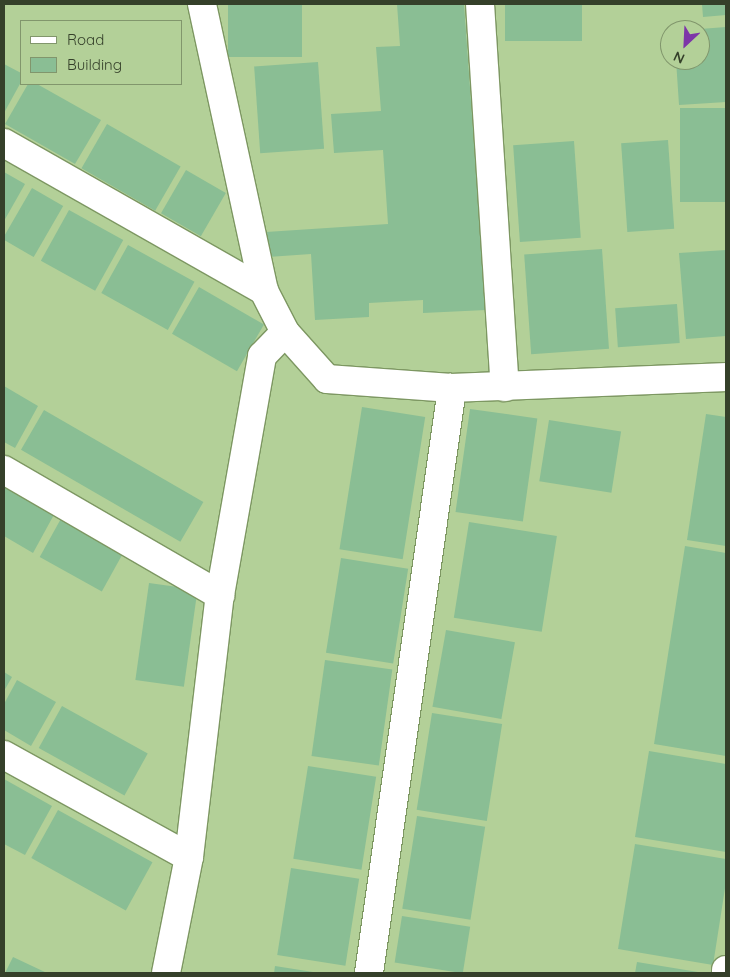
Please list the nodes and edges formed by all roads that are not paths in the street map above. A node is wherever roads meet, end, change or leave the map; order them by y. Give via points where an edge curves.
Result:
1 (202, 4) edge
2 (480, 4) edge
3 (4, 143) edge
4 (264, 291) junction
5 (285, 332) junction
6 (726, 377) edge
7 (505, 387) junction
8 (452, 388) junction
9 (4, 470) edge
10 (220, 595) junction
11 (4, 755) edge
12 (189, 857) junction
13 (166, 973) edge
14 (369, 973) edge

1 - 4 street
2 - 7 street
3 - 4 street
4 - 5 street
5 - 8 street via 328,379
5 - 10 street via 262,356
6 - 7 street
7 - 8 street
8 - 14 street
9 - 10 street
10 - 12 street
11 - 12 street
12 - 13 street

